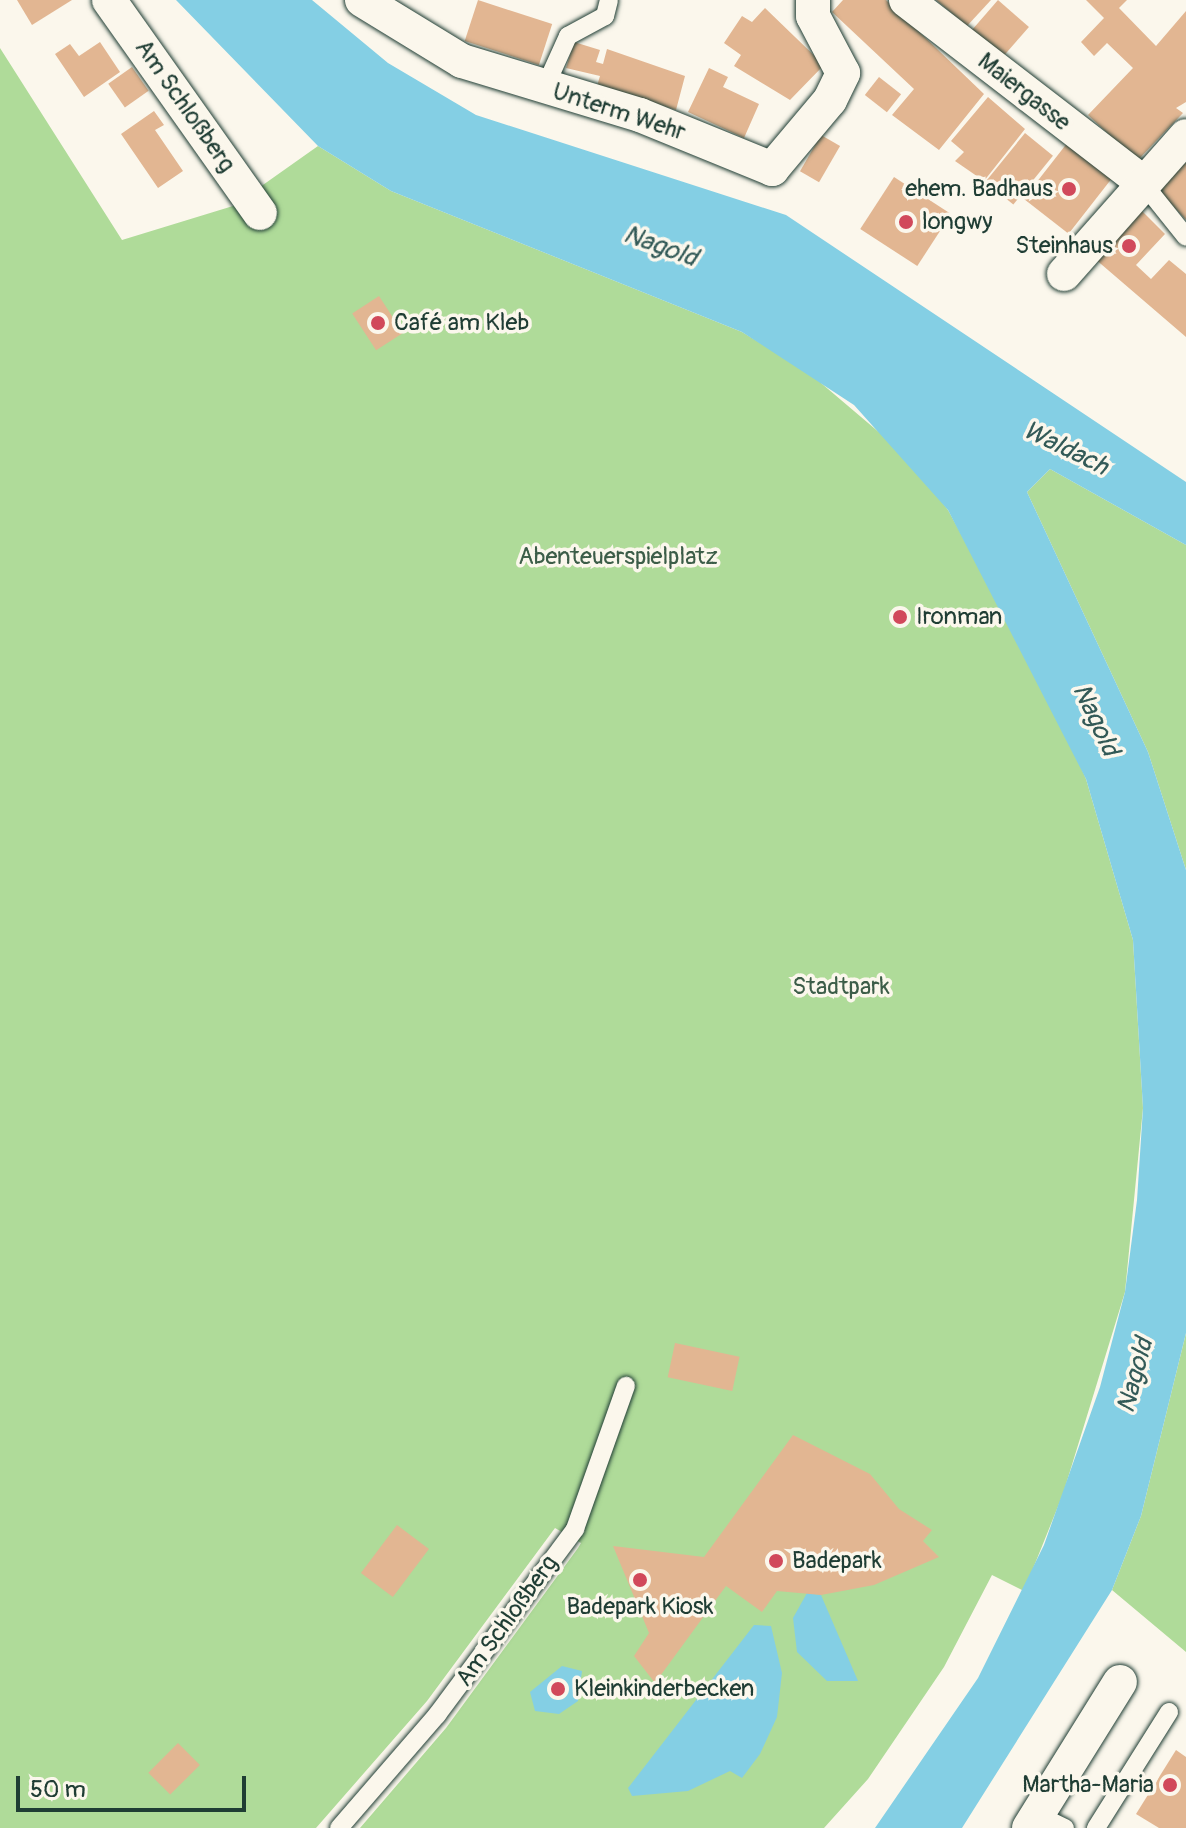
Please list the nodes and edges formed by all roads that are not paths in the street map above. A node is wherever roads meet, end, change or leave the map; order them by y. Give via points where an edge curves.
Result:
1 (109, 0) edge
2 (362, 0) edge
3 (609, 0) edge
4 (813, 0) edge
5 (906, 0) edge
6 (545, 87) junction
7 (1186, 136) edge
8 (1142, 182) junction
9 (260, 213) dead end
10 (1186, 237) edge
11 (1064, 274) dead end
12 (626, 1386) dead end
13 (1120, 1682) dead end
14 (1169, 1712) dead end
15 (1044, 1824) edge
16 (339, 1828) edge
17 (1096, 1828) edge

1 - 9 street, Am Schloßberg
2 - 6 street, Unterm Wehr via 462,61
3 - 6 lane via 605,16 568,36
4 - 6 street, Unterm Wehr via 813,16 843,73 830,100 772,169 640,115
5 - 8 street, Maiergasse
7 - 8 street
8 - 10 lane
8 - 11 street
12 - 16 lane, Am Schloßberg via 575,1529 437,1715
13 - 15 street
14 - 17 lane

